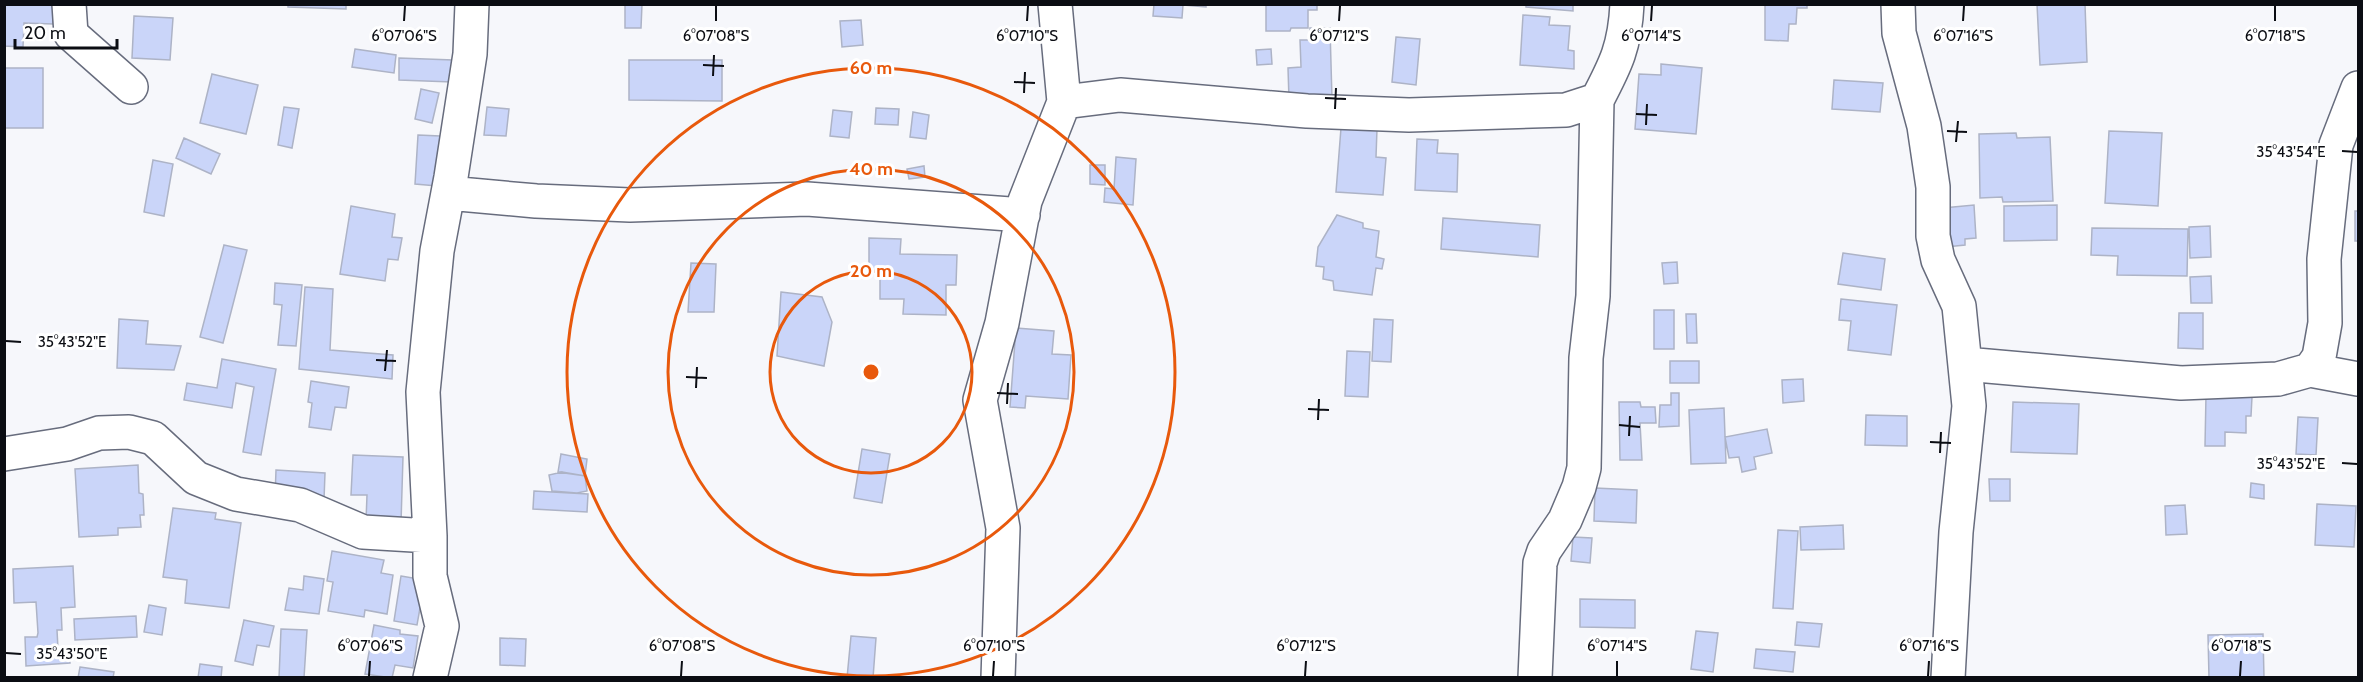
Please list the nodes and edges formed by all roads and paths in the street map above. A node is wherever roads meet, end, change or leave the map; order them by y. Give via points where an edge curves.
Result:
1 (69, 4) edge
2 (472, 4) edge
3 (1055, 4) edge
4 (1627, 4) edge
5 (1898, 4) edge
6 (131, 87) dead end
7 (2358, 88) edge
8 (1597, 100) junction
9 (1064, 102) junction
10 (448, 193) junction
11 (1023, 215) junction
12 (1965, 364) junction
13 (2310, 370) junction
14 (2358, 379) edge
15 (4, 454) edge
16 (430, 536) junction
17 (429, 678) edge
18 (998, 678) edge
19 (1535, 678) edge
20 (1948, 678) edge

1 - 6 street via 71,34
2 - 10 street via 470,54
3 - 9 street
4 - 8 street via 1626,33 1620,54
5 - 12 street via 1899,33 1925,136 1933,188 1936,252 1959,306
7 - 13 street via 2336,145 2324,259 2325,323 2319,357
8 - 9 street via 1566,110 1409,115 1120,96
8 - 19 street via 1584,468 1565,520 1540,564
9 - 11 street
10 - 11 street via 630,205 807,199
10 - 16 street via 437,251 423,392
11 - 18 street via 1002,323 980,400 1003,528
12 - 13 street via 2181,382 2278,379
12 - 20 street via 1969,406 1956,532
13 - 14 street
15 - 16 street via 67,444 99,433 129,432 153,438 196,478 236,494 300,505 363,532
16 - 17 street via 429,576 442,626

